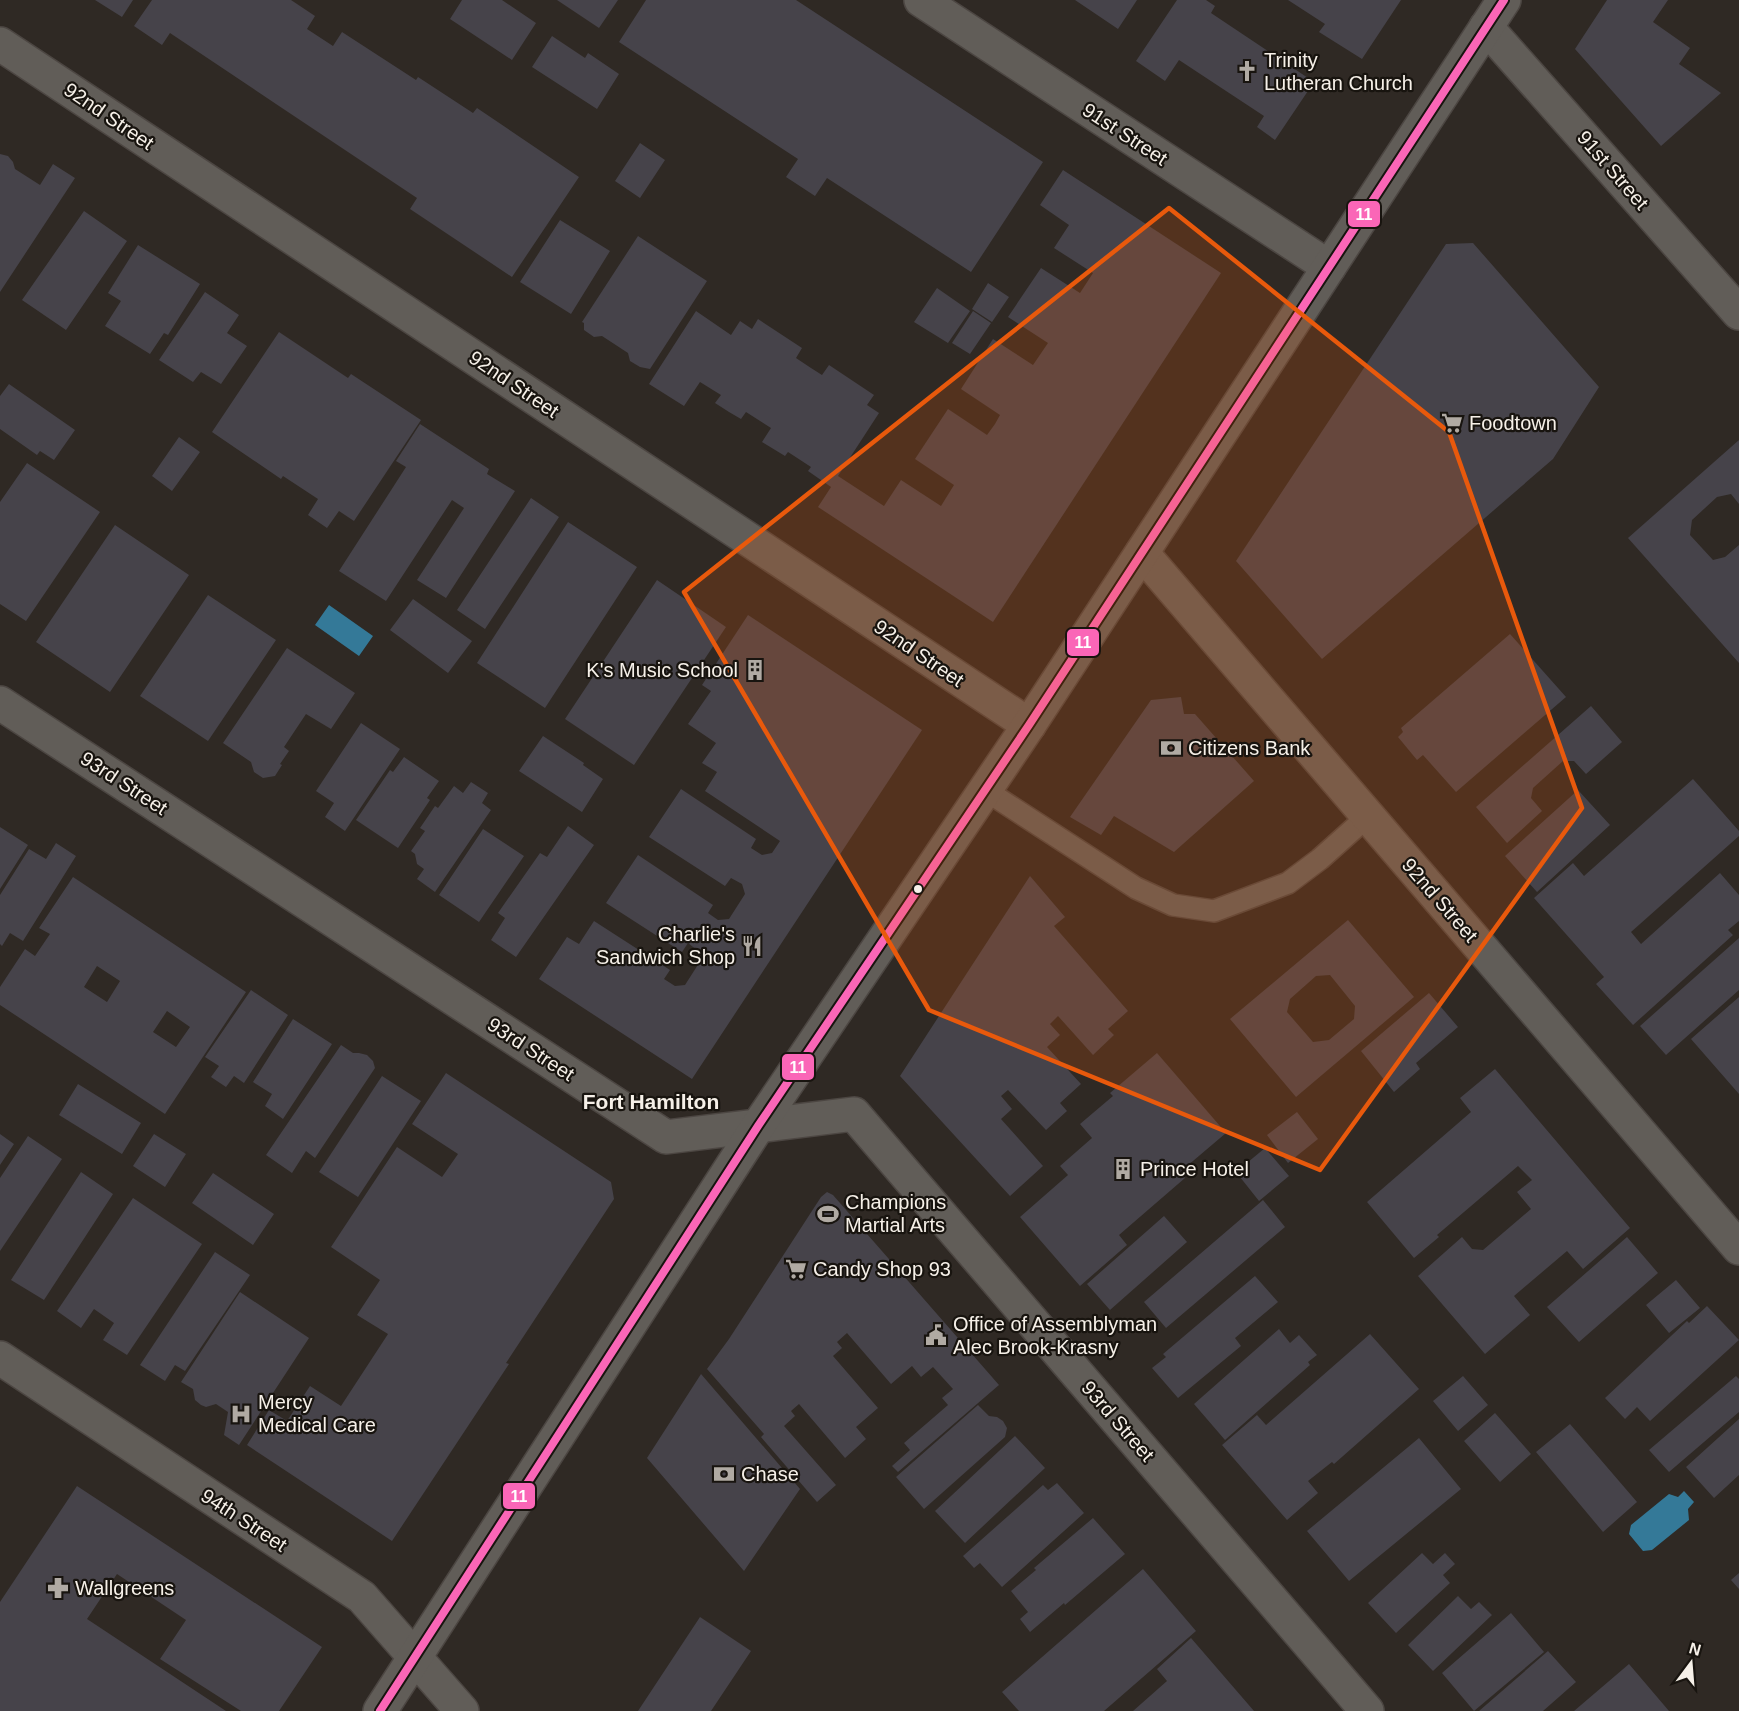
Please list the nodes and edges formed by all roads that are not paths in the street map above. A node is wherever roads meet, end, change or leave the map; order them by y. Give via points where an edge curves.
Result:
1 (921, 0) edge
2 (1504, 0) edge
3 (1486, 27) junction
4 (0, 44) edge
5 (1329, 267) junction
6 (1739, 313) edge
7 (1142, 553) junction
8 (0, 703) edge
9 (1029, 725) junction
10 (985, 790) junction
11 (1368, 816) junction
12 (758, 1126) junction
13 (1739, 1248) edge
14 (0, 1358) edge
15 (416, 1657) junction
16 (380, 1711) edge
17 (462, 1711) edge
18 (1367, 1711) edge

1 - 5 street, 91st Street
2 - 3 street
3 - 5 street
3 - 6 street, 91st Street
4 - 9 street, 92nd Street
5 - 7 street
7 - 9 street
7 - 11 street, 92nd Street
8 - 12 street, 93rd Street via 666,1137
9 - 10 street
10 - 11 lane via 1136,888 1173,905 1214,911 1288,883
10 - 12 street
11 - 13 street, 92nd Street
12 - 15 street
12 - 18 street, 93rd Street via 854,1114
14 - 15 street, 94th Street via 362,1597
15 - 16 street
15 - 17 street, 94th Street

